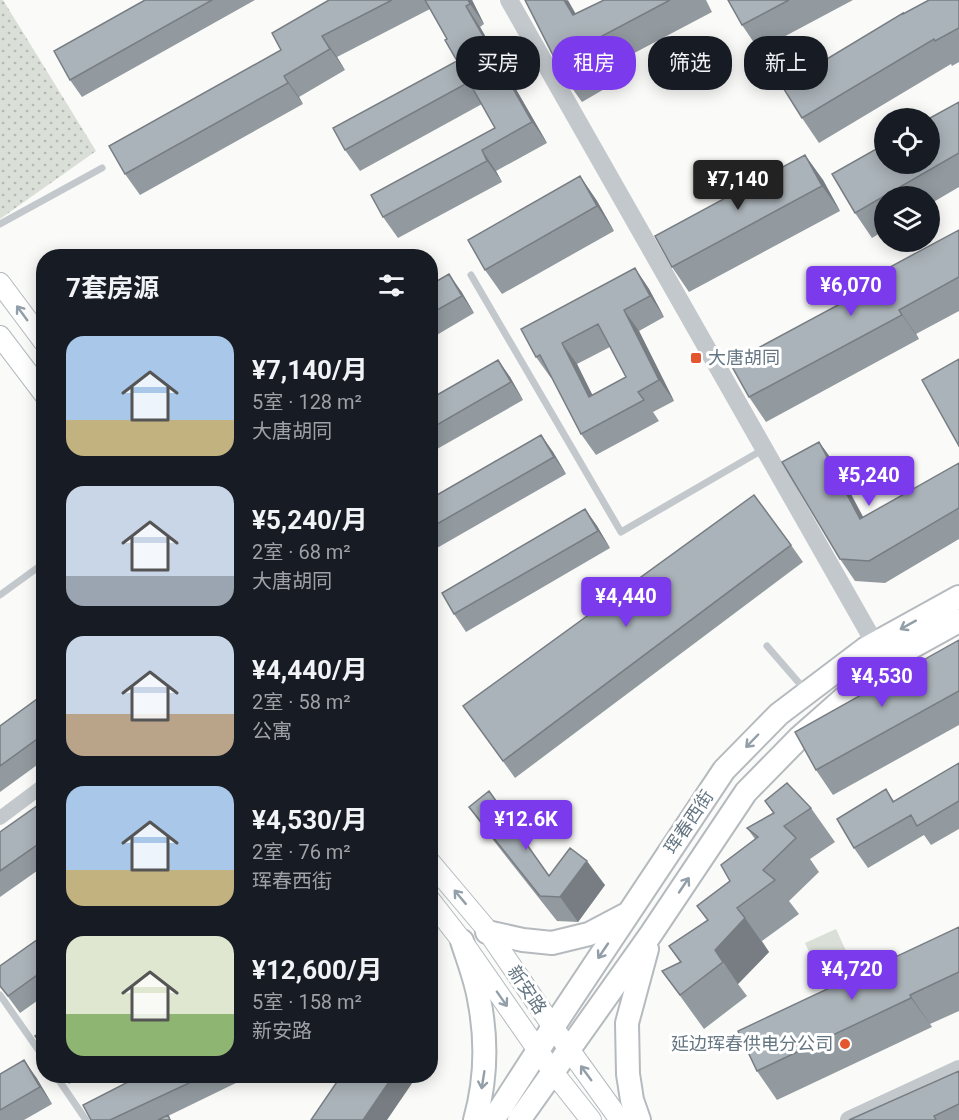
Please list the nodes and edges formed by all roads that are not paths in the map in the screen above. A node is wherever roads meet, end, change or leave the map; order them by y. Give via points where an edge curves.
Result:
1 (509, 0) edge
2 (102, 168) dead end
3 (0, 224) edge
4 (471, 275) dead end
5 (0, 283) edge
6 (36, 331) edge
7 (0, 336) edge
8 (36, 383) edge
9 (764, 449) junction
10 (36, 569) edge
11 (0, 595) edge
12 (959, 597) edge
13 (959, 621) edge
14 (767, 646) dead end
15 (880, 653) junction
16 (807, 692) junction
17 (36, 791) edge
18 (0, 818) edge
19 (438, 872) edge
20 (438, 910) edge
21 (629, 913) junction
22 (488, 932) junction
23 (651, 934) junction
24 (462, 941) junction
25 (0, 995) edge
26 (553, 1027) junction
27 (36, 1047) edge
28 (569, 1050) junction
29 (538, 1051) junction
30 (959, 1069) edge
31 (553, 1072) junction
32 (61, 1083) edge
33 (86, 1120) edge
34 (475, 1120) edge
35 (493, 1120) edge
36 (519, 1120) edge
37 (591, 1120) edge
38 (620, 1120) edge
39 (639, 1120) edge
40 (849, 1120) edge

1 - 9 street
2 - 3 lane
4 - 9 lane via 621,532
6 -> 5 main road
7 - 8 main road
9 - 15 street
10 - 11 lane
12 -> 15 main road, 珲春西街
13 - 15 main road, 珲春西街
14 - 16 lane
15 - 16 main road, 珲春西街 via 865,649
23 -> 15 main road, 珲春西街 via 746,792
16 -> 21 main road, 珲春西街 via 779,714 724,770
17 - 18 street
22 -> 19 main road, 新安路
20 - 24 main road, 新安路
21 - 22 main road via 589,934 552,943
21 -> 26 main road, 珲春西街
22 - 26 main road, 新安路
23 - 28 main road, 珲春西街
23 - 39 main road via 627,1023 628,1074
24 -> 29 main road, 新安路
24 -> 34 main road via 484,1030 484,1074
25 - 27 lane
26 - 28 main road, 新安路
26 - 29 main road, 珲春西街
28 - 31 main road, 珲春西街
38 -> 28 main road, 新安路
29 - 31 main road, 新安路
29 - 35 main road, 珲春西街
30 - 40 street
31 - 36 main road, 珲春西街
31 - 37 main road, 新安路
32 - 33 lane

